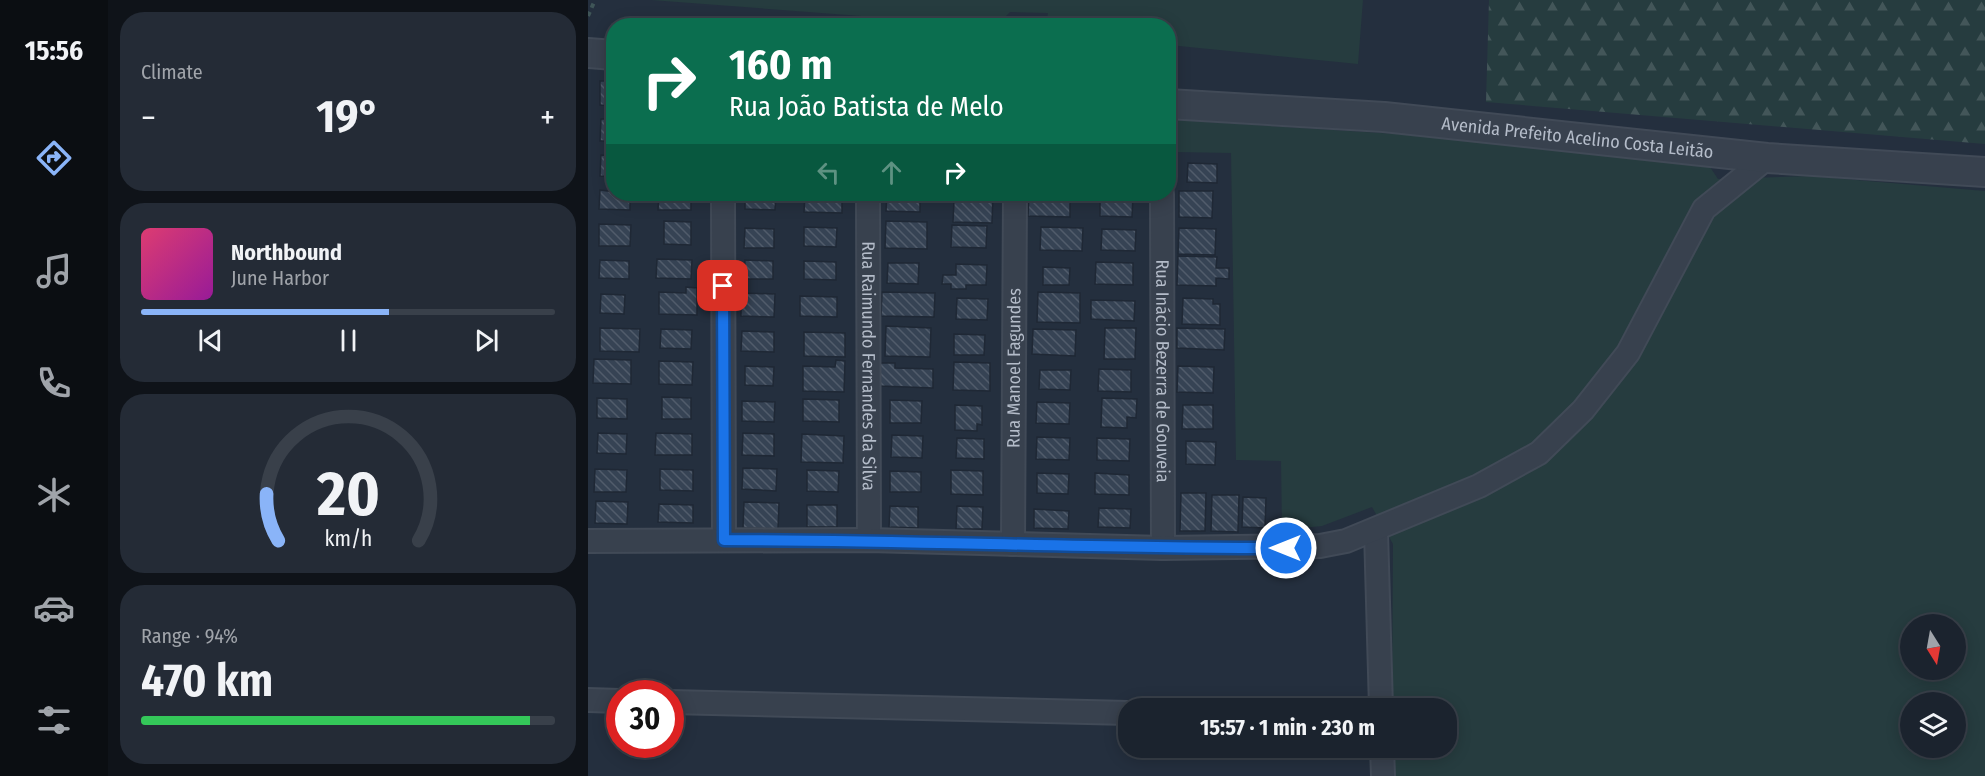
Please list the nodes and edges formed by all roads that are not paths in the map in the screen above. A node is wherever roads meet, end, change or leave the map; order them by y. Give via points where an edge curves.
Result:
1 (588, 53) edge
2 (606, 54) edge
3 (1176, 104) edge
4 (1767, 158) junction
5 (1985, 172) edge
6 (723, 201) edge
7 (868, 201) edge
8 (1015, 201) edge
9 (1162, 201) edge
10 (1376, 531) junction
11 (724, 540) junction
12 (869, 540) junction
13 (588, 541) edge
14 (1013, 544) junction
15 (1163, 548) junction
16 (1381, 698) edge
17 (588, 700) edge
18 (606, 701) edge
19 (684, 702) edge
20 (1118, 713) edge
21 (1382, 758) edge
22 (1383, 776) edge

1 - 2 street
3 - 4 street, Avenida Prefeito Acelino Costa Leitão via 1384,117
4 - 5 street, Avenida Prefeito Acelino Costa Leitão
4 - 10 street via 1704,209 1628,353 1583,410 1539,453 1479,486
6 - 11 street
7 - 12 street, Rua Raimundo Fernandes da Silva
8 - 14 street, Rua Manoel Fagundes
9 - 15 street, Rua Inácio Bezerra de Gouveia
10 - 15 street via 1320,546
10 - 16 street
11 - 12 street
11 - 13 street
12 - 14 street
14 - 15 street
17 - 18 street
19 - 20 street
21 - 22 street

